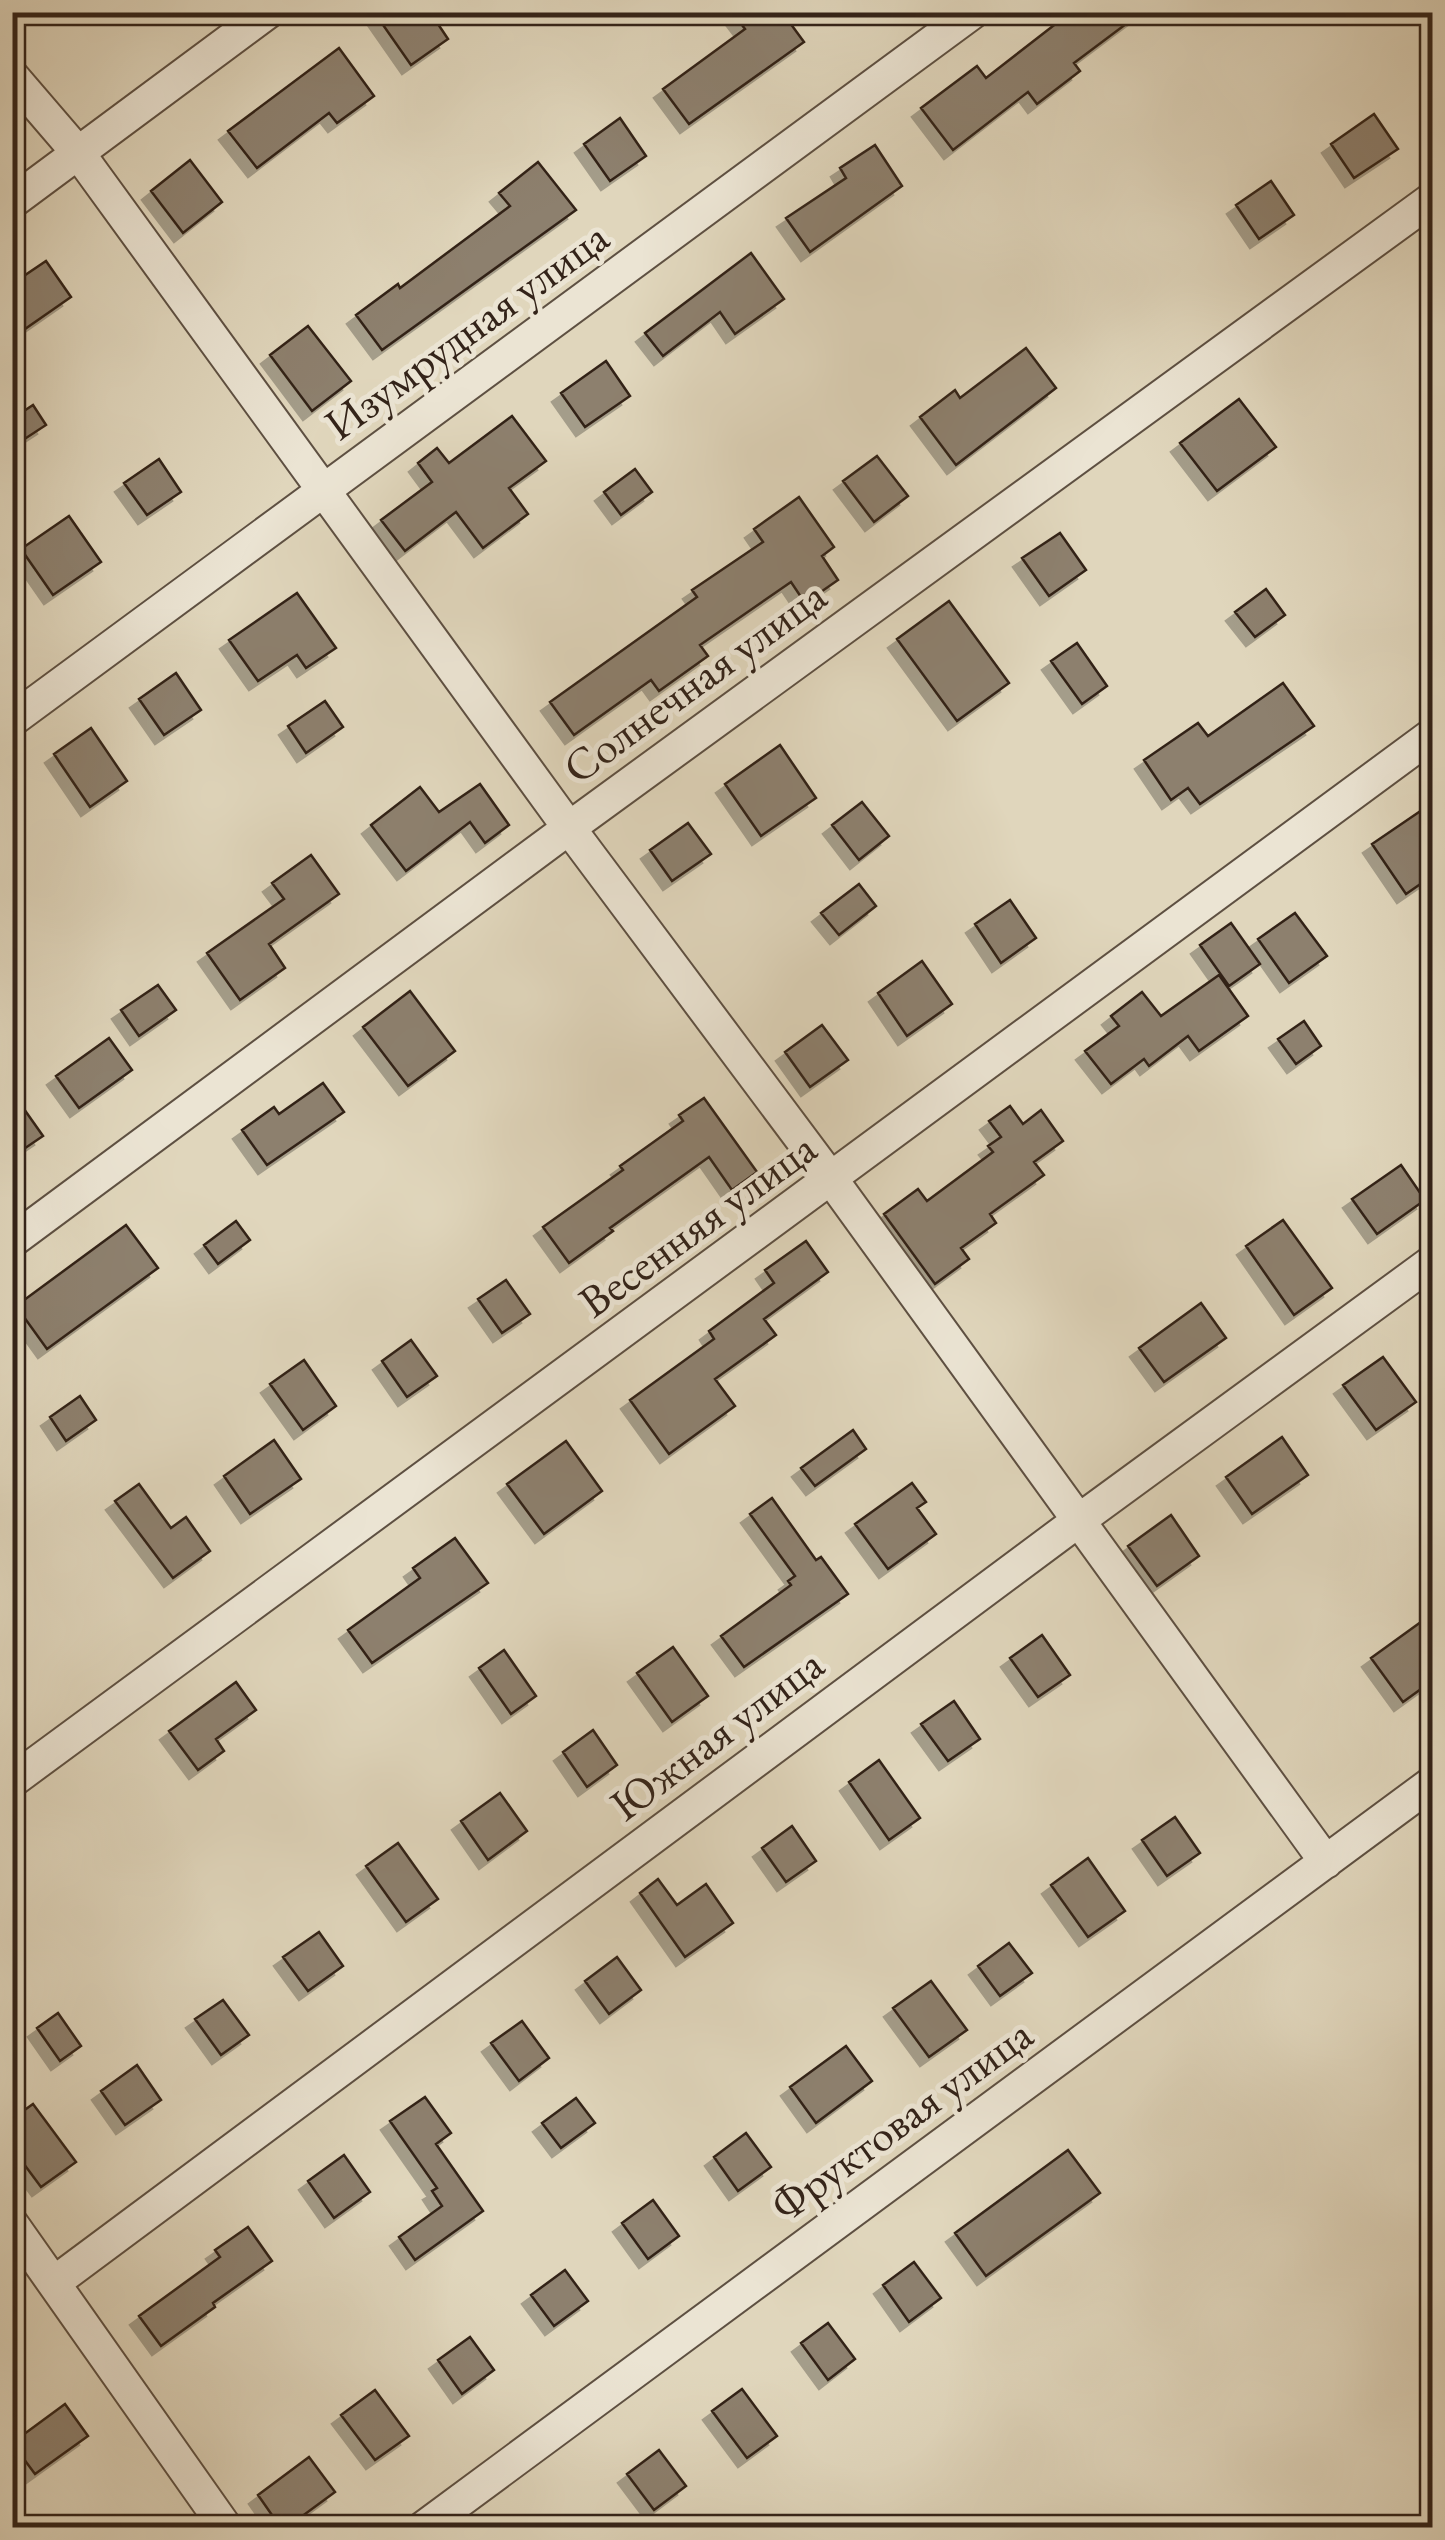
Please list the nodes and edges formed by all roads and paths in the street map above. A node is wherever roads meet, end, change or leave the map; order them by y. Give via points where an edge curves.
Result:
1 (268, 12) edge
2 (973, 12) edge
3 (12, 76) edge
4 (79, 154) junction
5 (1432, 199) edge
6 (12, 202) edge
7 (324, 490) junction
8 (12, 720) edge
9 (1432, 735) edge
10 (569, 828) junction
11 (832, 1180) junction
12 (12, 1241) edge
13 (1432, 1262) edge
14 (1078, 1521) junction
15 (12, 1781) edge
16 (1432, 1783) edge
17 (1326, 1862) junction
18 (12, 2224) edge
19 (55, 2282) junction
20 (226, 2528) edge
21 (424, 2528) edge

1 - 4 street
2 - 7 street, Изумрудная улица
3 - 4 street
4 - 6 street
4 - 7 street
5 - 10 street, Солнечная улица
7 - 8 street, Изумрудная улица
7 - 10 street
9 - 11 street, Весенняя улица
10 - 11 street
10 - 12 street, Солнечная улица
11 - 14 street
11 - 15 street, Весенняя улица
13 - 14 street, Южная улица
14 - 17 street
14 - 19 street, Южная улица
16 - 17 street, Фруктовая улица
17 - 21 street, Фруктовая улица
18 - 19 street
19 - 20 street

